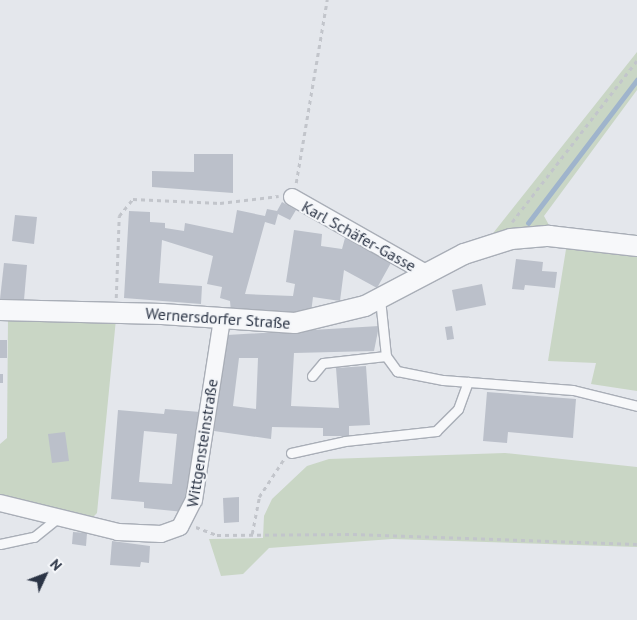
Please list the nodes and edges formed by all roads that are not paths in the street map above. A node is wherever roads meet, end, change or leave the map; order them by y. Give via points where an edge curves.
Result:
1 (292, 197) road end
2 (637, 246) edge
3 (426, 273) junction
4 (380, 299) junction
5 (0, 310) edge
6 (222, 320) junction
7 (386, 356) junction
8 (312, 376) dead end
9 (468, 382) junction
10 (637, 406) edge
11 (291, 453) road end
12 (0, 503) edge
13 (56, 519) junction
14 (0, 544) edge

1 - 3 street, Karl Schäfer-Gasse
2 - 3 street, Wernersdorfer Straße via 530,236 492,243
3 - 4 street, Wernersdorfer Straße
4 - 6 street, Wernersdorfer Straße via 311,321
4 - 7 lane
5 - 6 street, Wernersdorfer Straße via 116,312
6 - 13 street, Wittgensteinstraße via 187,520 160,534
7 - 8 lane via 323,363
7 - 9 lane via 398,371
9 - 10 lane via 573,390
9 - 11 lane via 458,409 436,431 345,441
12 - 13 street, Wittgensteinstraße
13 - 14 lane via 34,537

